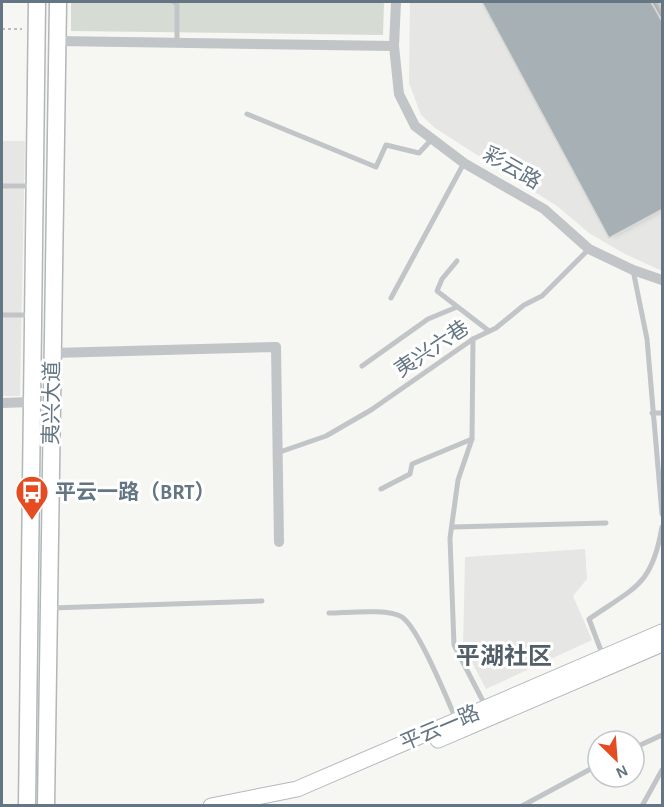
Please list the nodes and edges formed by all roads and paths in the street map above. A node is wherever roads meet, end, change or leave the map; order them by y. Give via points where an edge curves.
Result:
1 (37, 2) edge
2 (58, 2) edge
3 (174, 2) edge
4 (396, 2) edge
5 (2, 29) edge
6 (37, 29) junction
7 (57, 41) junction
8 (177, 45) junction
9 (394, 46) junction
10 (247, 114) dead end
11 (432, 139) junction
12 (464, 163) junction
13 (2, 186) edge
14 (34, 186) junction
15 (589, 249) junction
16 (457, 261) dead end
17 (633, 270) junction
18 (663, 280) edge
19 (391, 298) dead end
20 (457, 307) junction
21 (2, 315) edge
22 (32, 315) junction
23 (489, 331) junction
24 (473, 339) junction
25 (53, 353) junction
26 (362, 366) dead end
27 (30, 402) junction
28 (2, 403) edge
29 (652, 413) junction
30 (663, 413) edge
31 (472, 439) junction
32 (277, 453) junction
33 (381, 489) dead end
34 (663, 514) edge
35 (606, 523) dead end
36 (452, 527) junction
37 (663, 527) edge
38 (279, 542) dead end
39 (262, 601) dead end
40 (50, 608) junction
41 (329, 613) dead end
42 (663, 632) edge
43 (663, 644) edge
44 (603, 657) junction
45 (486, 708) junction
46 (457, 720) junction
47 (663, 735) edge
48 (646, 743) edge
49 (663, 770) edge
50 (586, 771) edge
51 (27, 806) edge
52 (46, 806) edge
53 (212, 806) edge
54 (267, 806) edge
55 (522, 806) edge
56 (642, 806) edge

1 - 6 main road, 夷兴大道
2 - 7 main road, 夷兴大道
3 - 8 lane
4 - 9 street, 彩云路
5 - 6 path
6 - 14 main road, 夷兴大道
7 - 8 street
7 - 25 main road, 夷兴大道
8 - 9 street
9 - 11 street, 彩云路 via 399,94 415,126
10 - 11 lane via 376,167 386,145 419,153
11 - 12 street, 彩云路
12 - 15 street, 彩云路 via 544,209
12 - 19 lane
13 - 14 lane
14 - 22 main road, 夷兴大道
15 - 17 street, 彩云路
15 - 23 lane, 夷兴六巷 via 542,296
16 - 20 lane via 437,291
17 - 18 street, 彩云路
17 - 29 lane via 647,339
20 - 23 lane
20 - 26 lane via 428,319
21 - 22 lane
22 - 27 main road, 夷兴大道
23 - 24 lane, 夷兴六巷
24 - 31 lane
24 - 32 lane, 夷兴六巷 via 371,410 326,435
25 - 32 street via 276,347
25 - 40 main road, 夷兴大道
27 - 28 street
27 - 51 main road, 夷兴大道
29 - 30 lane
29 - 34 lane
31 - 33 lane via 412,464 410,474
31 - 36 lane via 458,480
32 - 38 street
35 - 36 lane
36 - 45 lane via 454,645
37 - 44 lane via 657,558 644,580 589,619
39 - 40 lane
40 - 52 main road, 夷兴大道
41 - 46 lane via 381,612 402,617 415,632
42 - 44 main road, 平云一路
43 - 54 main road, 平云一路 via 297,800
44 - 45 main road, 平云一路
45 - 46 main road, 平云一路
46 - 53 main road, 平云一路 via 297,789
47 - 48 lane
49 - 56 lane
50 - 55 lane

